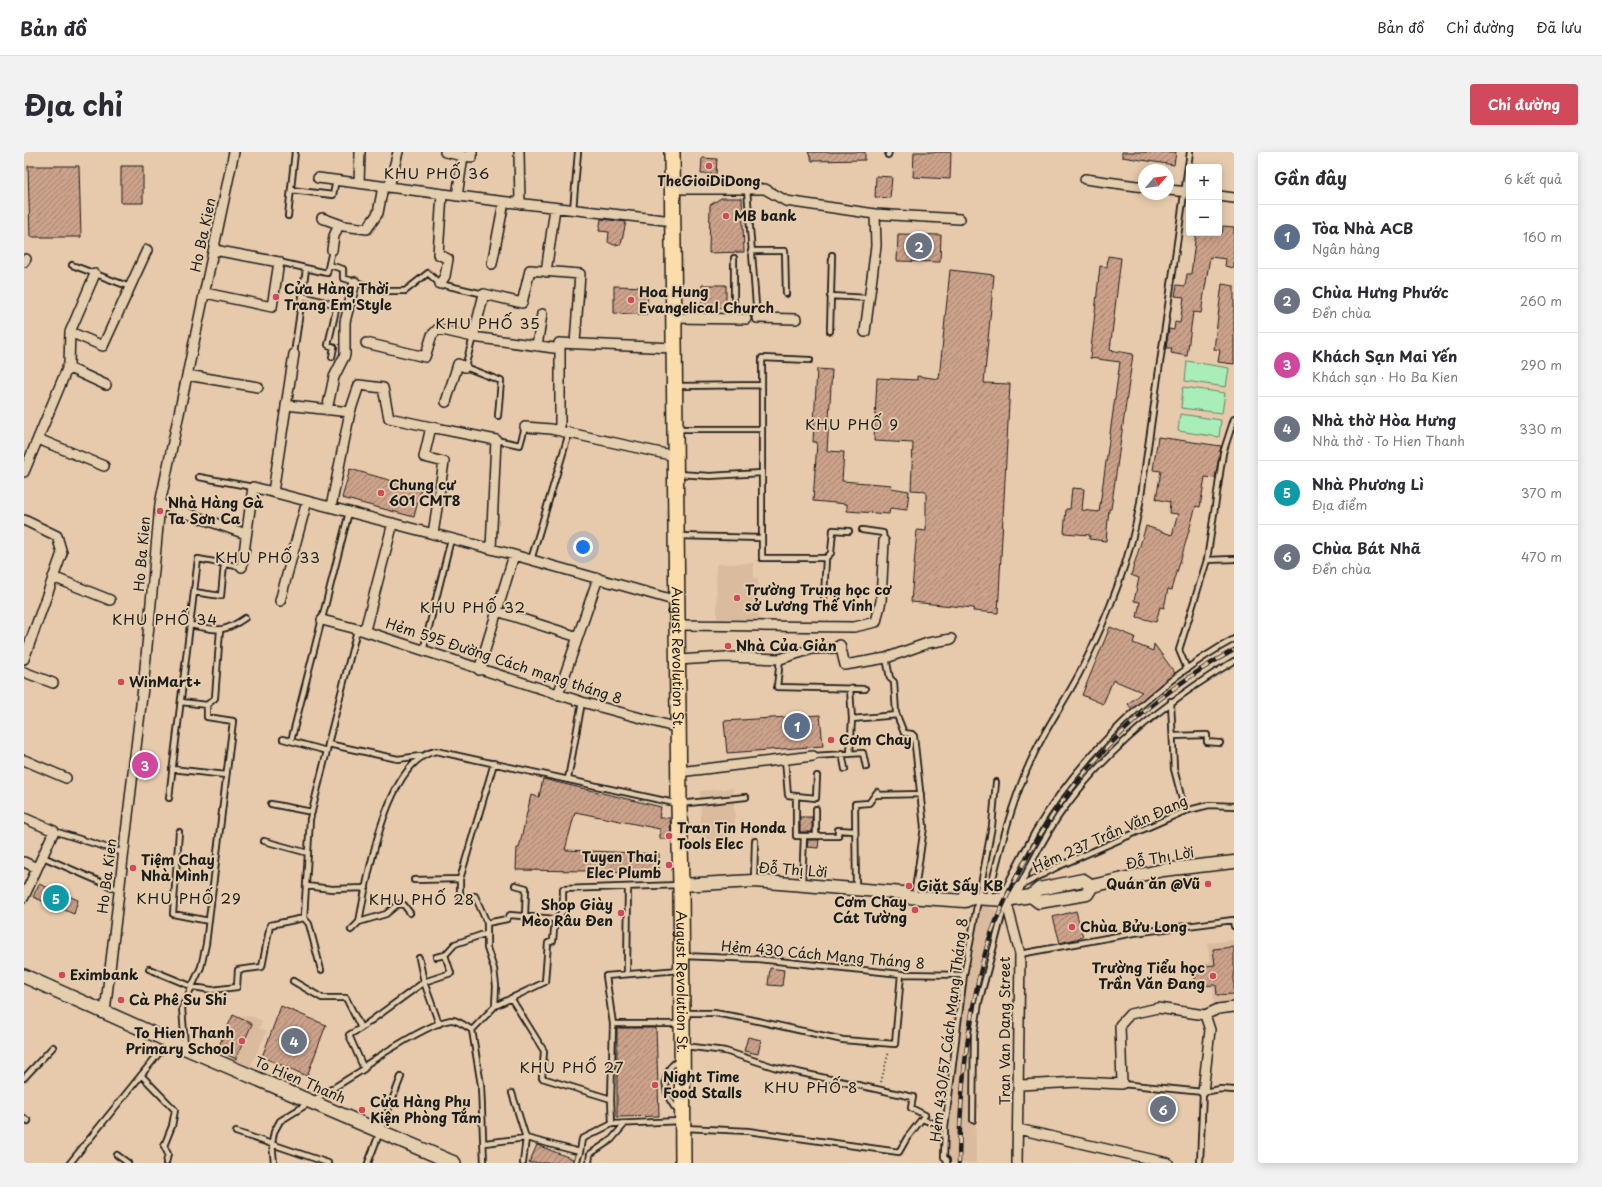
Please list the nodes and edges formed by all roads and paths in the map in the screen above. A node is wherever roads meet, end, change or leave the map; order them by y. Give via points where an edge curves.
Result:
1 (234, 152) edge
2 (295, 152) edge
3 (360, 152) edge
4 (398, 152) edge
5 (445, 152) edge
6 (472, 152) edge
7 (519, 152) edge
8 (578, 152) edge
9 (672, 152) edge
10 (1190, 152) edge
11 (463, 156) junction
12 (1189, 164) edge
13 (318, 178) dead end
14 (1085, 179) dead end
15 (336, 180) junction
16 (359, 183) junction
17 (1138, 186) edge
18 (386, 187) junction
19 (747, 189) junction
20 (291, 190) junction
21 (672, 190) junction
22 (1174, 191) edge
23 (1186, 192) edge
24 (442, 194) junction
25 (457, 196) junction
26 (1222, 196) edge
27 (1234, 198) edge
28 (1186, 199) edge
29 (504, 202) junction
30 (520, 204) junction
31 (554, 208) junction
32 (573, 210) junction
33 (874, 214) junction
34 (288, 216) dead end
35 (322, 218) dead end
36 (960, 219) dead end
37 (673, 221) junction
38 (339, 224) junction
39 (147, 250) dead end
40 (214, 250) junction
41 (332, 250) joint
42 (751, 251) junction
43 (832, 255) dead end
44 (734, 258) dead end
45 (279, 262) junction
46 (492, 264) dead end
47 (72, 265) dead end
48 (329, 265) junction
49 (306, 269) junction
50 (546, 272) junction
51 (95, 274) junction
52 (355, 282) junction
53 (440, 284) junction
54 (130, 288) junction
55 (205, 293) junction
56 (484, 294) junction
57 (786, 294) dead end
58 (302, 296) junction
59 (830, 296) junction
60 (869, 298) junction
61 (542, 314) dead end
62 (673, 318) junction
63 (734, 318) junction
64 (757, 318) joint
65 (746, 319) dead end
66 (796, 319) dead end
67 (70, 332) junction
68 (830, 332) dead end
69 (865, 332) dead end
70 (473, 337) junction
71 (366, 343) dead end
72 (575, 343) junction
73 (537, 346) junction
74 (560, 348) junction
75 (674, 348) junction
76 (294, 354) joint
77 (332, 357) dead end
78 (810, 360) dead end
79 (67, 367) junction
80 (465, 367) junction
81 (187, 375) junction
82 (106, 385) dead end
83 (762, 385) junction
84 (674, 386) junction
85 (258, 387) dead end
86 (446, 402) dead end
87 (286, 405) junction
88 (327, 410) junction
89 (350, 412) junction
90 (498, 416) dead end
91 (1234, 419) edge
92 (431, 427) junction
93 (525, 427) joint
94 (675, 429) junction
95 (762, 429) junction
96 (565, 432) junction
97 (38, 439) junction
98 (496, 440) junction
99 (675, 456) junction
100 (104, 466) dead end
101 (24, 472) edge
102 (762, 472) junction
103 (676, 474) junction
104 (198, 477) dead end
105 (254, 487) junction
106 (273, 492) junction
107 (307, 501) junction
108 (160, 504) junction
109 (331, 507) junction
110 (349, 512) junction
111 (24, 520) edge
112 (393, 523) junction
113 (862, 530) dead end
114 (849, 531) dead end
115 (246, 534) junction
116 (433, 534) junction
117 (676, 536) junction
118 (762, 538) junction
119 (451, 539) junction
120 (884, 541) joint
121 (491, 549) junction
122 (514, 555) junction
123 (826, 558) junction
124 (1234, 559) edge
125 (531, 560) junction
126 (1207, 560) junction
127 (224, 564) junction
128 (242, 567) joint
129 (53, 577) junction
130 (598, 578) junction
131 (194, 592) junction
132 (824, 597) dead end
133 (110, 600) dead end
134 (280, 601) dead end
135 (677, 601) junction
136 (497, 611) junction
137 (245, 618) dead end
138 (322, 620) junction
139 (190, 625) junction
140 (678, 625) junction
141 (220, 630) junction
142 (361, 630) junction
143 (578, 637) junction
144 (1234, 638) edge
145 (951, 639) dead end
146 (422, 651) junction
147 (886, 658) junction
148 (24, 659) edge
149 (780, 659) junction
150 (678, 660) junction
151 (1234, 661) edge
152 (1187, 669) junction
153 (479, 670) junction
154 (24, 672) edge
155 (53, 683) dead end
156 (850, 689) junction
157 (865, 690) dead end
158 (558, 694) junction
159 (1171, 701) junction
160 (181, 702) junction
161 (582, 702) junction
162 (207, 705) junction
163 (897, 715) junction
164 (852, 719) junction
165 (678, 728) junction
166 (1173, 736) junction
167 (283, 739) dead end
168 (291, 740) junction
169 (1220, 743) dead end
170 (328, 744) junction
171 (327, 751) junction
172 (842, 753) junction
173 (850, 754) junction
174 (422, 756) junction
175 (813, 756) joint
176 (785, 759) junction
177 (24, 760) edge
178 (494, 763) junction
179 (866, 767) dead end
180 (172, 769) junction
181 (845, 769) dead end
182 (679, 772) junction
183 (226, 775) junction
184 (817, 776) dead end
185 (66, 778) dead end
186 (568, 779) junction
187 (996, 782) dead end
188 (921, 794) junction
189 (796, 796) junction
190 (746, 797) dead end
191 (169, 798) dead end
192 (271, 804) dead end
193 (679, 804) junction
194 (1234, 806) edge
195 (816, 809) dead end
196 (1185, 811) junction
197 (312, 812) junction
198 (24, 818) edge
199 (54, 831) junction
200 (854, 831) junction
201 (179, 832) dead end
202 (804, 836) junction
203 (816, 836) junction
204 (264, 841) dead end
205 (755, 841) dead end
206 (124, 853) junction
207 (308, 853) junction
208 (43, 857) junction
209 (24, 862) edge
210 (1234, 862) edge
211 (37, 868) junction
212 (460, 879) junction
213 (414, 880) dead end
214 (754, 882) junction
215 (514, 885) dead end
216 (681, 885) junction
217 (802, 885) junction
218 (306, 886) junction
219 (1019, 887) junction
220 (366, 888) junction
221 (628, 888) junction
222 (119, 890) junction
223 (856, 890) junction
224 (909, 892) junction
225 (24, 897) edge
226 (993, 899) junction
227 (410, 913) dead end
228 (525, 916) junction
229 (304, 918) junction
230 (555, 919) junction
231 (209, 921) junction
232 (359, 922) junction
233 (487, 923) junction
234 (1234, 926) edge
235 (351, 930) dead end
236 (487, 933) junction
237 (1020, 954) junction
238 (445, 955) junction
239 (436, 957) dead end
240 (419, 958) dead end
241 (681, 963) junction
242 (149, 969) dead end
243 (321, 970) dead end
244 (627, 974) junction
245 (902, 974) junction
246 (964, 975) junction
247 (24, 976) edge
248 (293, 981) dead end
249 (424, 982) junction
250 (193, 987) junction
251 (512, 998) junction
252 (495, 1006) junction
253 (1234, 1007) edge
254 (105, 1012) junction
255 (1205, 1015) junction
256 (681, 1018) junction
257 (439, 1024) junction
258 (613, 1024) junction
259 (362, 1028) junction
260 (472, 1030) junction
261 (169, 1041) junction
262 (893, 1044) junction
263 (53, 1048) dead end
264 (185, 1048) junction
265 (681, 1052) junction
266 (364, 1069) junction
267 (141, 1075) junction
268 (401, 1077) dead end
269 (24, 1078) edge
270 (1122, 1084) junction
271 (1020, 1085) junction
272 (879, 1090) junction
273 (1234, 1090) edge
274 (1203, 1092) junction
275 (512, 1093) dead end
276 (611, 1099) junction
277 (311, 1102) junction
278 (922, 1119) junction
279 (973, 1120) dead end
280 (683, 1121) junction
281 (612, 1124) junction
282 (624, 1125) junction
283 (945, 1128) junction
284 (1018, 1129) junction
285 (236, 1132) dead end
286 (381, 1132) junction
287 (526, 1138) junction
288 (272, 1143) junction
289 (485, 1143) junction
290 (580, 1152) junction
291 (117, 1155) dead end
292 (70, 1163) edge
293 (128, 1163) edge
294 (166, 1163) edge
295 (274, 1163) edge
296 (328, 1163) edge
297 (368, 1163) edge
298 (454, 1163) edge
299 (484, 1163) edge
300 (523, 1163) edge
301 (576, 1163) edge
302 (589, 1163) edge
303 (683, 1163) edge
304 (947, 1163) edge
305 (1017, 1163) edge
306 (1168, 1163) edge
307 (1200, 1163) edge

1 - 40 street, Ho Ba Kien
2 - 20 lane
3 - 16 street
4 - 18 street
5 - 11 street
6 - 11 street via 472,157
7 - 30 street
8 - 32 lane
9 - 21 main road, August Revolution St.
10 - 12 lane
11 - 25 street
13 - 15 street
14 - 17 street
15 - 16 street
15 - 20 lane via 333,195
16 - 18 street
18 - 24 street
18 - 38 street via 378,212 367,229
19 - 21 street
19 - 33 street via 765,189 786,201
19 - 42 lane
20 - 34 lane
21 - 37 main road, August Revolution St.
22 - 23 street
24 - 25 street
24 - 53 street via 438,254 448,259 445,276
25 - 29 street
26 - 27 street
28 - 226 lane via 1137,519 1118,583 1089,653 1026,772 1001,848
29 - 30 street
29 - 46 street
30 - 31 street
31 - 32 street
31 - 50 street
32 - 37 street
33 - 36 street
33 - 60 street via 876,246
35 - 38 street
37 - 62 main road, August Revolution St.
38 - 41 street
39 - 54 street
40 - 45 street
40 - 55 street, Ho Ba Kien
41 - 48 lane
42 - 57 lane via 785,251
42 - 64 lane
43 - 59 lane
44 - 63 lane
45 - 49 lane
45 - 55 street via 272,307
47 - 51 lane
48 - 49 lane via 327,274
48 - 52 lane via 343,269 343,278
49 - 58 lane
50 - 56 street via 530,270 522,303
50 - 72 street via 580,274
51 - 54 lane
51 - 67 street
52 - 53 lane via 384,291 405,291 428,273
52 - 88 street via 345,322 345,356 334,377
53 - 56 lane
54 - 67 street via 103,346
55 - 81 street, Ho Ba Kien
56 - 70 street
58 - 76 lane
58 - 77 lane via 337,305 328,345 334,347
59 - 60 lane
59 - 68 lane
60 - 69 street
61 - 73 street
62 - 63 street
62 - 75 main road, August Revolution St.
63 - 65 street
64 - 66 street
67 - 79 street
70 - 71 street via 438,329 432,335 425,357
70 - 73 street
70 - 80 lane
72 - 74 street via 560,343
72 - 75 street
73 - 74 street
74 - 96 street via 560,407
75 - 84 main road, August Revolution St.
76 - 87 street
78 - 83 lane via 762,358
79 - 82 street
79 - 97 street
80 - 86 street via 458,364
80 - 90 lane via 500,381
81 - 85 street
81 - 108 street, Ho Ba Kien
83 - 84 lane
83 - 95 lane
84 - 94 main road, August Revolution St.
87 - 88 street
87 - 106 street
88 - 89 street
89 - 92 street via 359,385 383,388 389,418
89 - 109 street
91 - 126 lane via 1223,453
92 - 98 street
92 - 116 street via 424,457 444,462
93 - 96 street
93 - 98 lane via 520,445
94 - 95 lane
94 - 99 main road, August Revolution St.
95 - 102 lane
96 - 99 street
96 - 125 lane
97 - 100 street
97 - 101 street
98 - 121 street
99 - 103 main road, August Revolution St.
102 - 103 lane via 710,476
102 - 118 lane
103 - 117 main road, August Revolution St.
104 - 105 lane
105 - 106 street
105 - 115 street
106 - 107 street
107 - 109 street
107 - 134 street
108 - 115 street
108 - 206 street, Ho Ba Kien via 144,679
109 - 110 street
110 - 112 street
110 - 138 lane
111 - 129 street via 57,536 62,553
112 - 116 street
112 - 142 street via 366,626
113 - 120 lane via 883,533
114 - 123 lane via 833,530 831,553
115 - 128 street
116 - 119 street
117 - 118 lane
117 - 135 main road, August Revolution St.
118 - 123 lane via 762,558
119 - 121 street
119 - 146 lane, Hẻm 595 Đường Cách mạng tháng 8
120 - 140 street via 876,622 854,627
121 - 122 street
122 - 125 street
122 - 136 street, Hẻm 595 Đường Cách mạng tháng 8
123 - 132 lane
124 - 126 lane
125 - 130 street
126 - 152 lane via 1180,650
127 - 128 lane
127 - 131 lane via 221,596
127 - 131 lane via 198,559
129 - 133 street
129 - 148 street
130 - 135 street
130 - 143 street
131 - 139 lane
135 - 140 main road, August Revolution St.
136 - 143 street
136 - 153 street, Hẻm 595 Đường Cách mạng tháng 8
137 - 141 lane via 229,629
138 - 142 street, Hẻm 595 Đường Cách mạng tháng 8
138 - 168 lane
139 - 141 lane
139 - 160 lane
140 - 150 main road, August Revolution St.
141 - 162 lane via 215,698
142 - 146 street, Hẻm 595 Đường Cách mạng tháng 8
142 - 170 lane via 356,634
143 - 158 street
144 - 152 lane via 1206,654
145 - 147 street via 928,643
146 - 153 street, Hẻm 595 Đường Cách mạng tháng 8
147 - 149 street via 845,664 840,645 835,648 812,649
147 - 163 lane via 890,678 894,682
149 - 150 street via 726,657
149 - 156 lane via 777,687
150 - 165 main road, August Revolution St.
151 - 159 lane
152 - 226 lane via 1124,722 1074,776
153 - 158 street, Hẻm 595 Đường Cách mạng tháng 8
154 - 155 street
156 - 157 lane
156 - 164 lane
158 - 161 street, Hẻm 595 Đường Cách mạng tháng 8
159 - 166 lane
159 - 219 lane via 1110,756 1062,810
160 - 162 lane
160 - 180 lane
161 - 165 street, Hẻm 595 Đường Cách mạng tháng 8
161 - 186 lane
162 - 183 lane via 207,717 233,721
163 - 164 lane
163 - 188 lane via 906,734 914,736
164 - 173 lane
165 - 182 main road, August Revolution St.
166 - 169 lane via 1207,734 1206,742
166 - 196 lane via 1174,769
167 - 168 lane
168 - 171 lane
170 - 171 lane
170 - 174 lane via 398,758
171 - 197 lane
172 - 173 lane
172 - 175 lane
172 - 181 lane
173 - 179 lane via 863,753
174 - 178 lane via 436,750
174 - 220 lane via 403,776 386,815 375,845
175 - 176 street
176 - 182 street
176 - 189 lane via 788,795
177 - 185 street
178 - 186 lane
178 - 212 lane
180 - 183 lane
180 - 191 lane
182 - 193 main road, August Revolution St.
183 - 231 lane
184 - 189 lane via 816,798
186 - 193 lane
187 - 226 lane via 992,826
188 - 200 lane via 876,794 869,803 855,804
188 - 224 lane via 924,827
189 - 202 lane via 796,836
190 - 193 lane
192 - 197 lane
193 - 216 main road, August Revolution St.
194 - 196 lane, Hẻm 237 Trần Văn Đang via 1209,805
195 - 203 lane
196 - 219 lane, Hẻm 237 Trần Văn Đang via 1057,867
197 - 207 lane
198 - 199 street
199 - 206 lane
199 - 208 street
200 - 203 lane via 838,830 838,836
200 - 223 lane
201 - 231 lane via 173,914
202 - 203 lane
202 - 217 lane
204 - 207 lane
205 - 214 lane
206 - 222 street, Ho Ba Kien
207 - 218 lane
208 - 211 street
208 - 222 lane
209 - 211 street
210 - 226 street, Đỗ Thị Lời via 1162,870 1092,886 1083,880 1039,889 1031,896
211 - 225 street
212 - 213 lane
212 - 233 lane via 460,898 475,896
214 - 216 street, Đỗ Thị Lời
214 - 217 street, Đỗ Thị Lời
215 - 228 lane via 526,888
216 - 221 lane
216 - 241 main road, August Revolution St.
217 - 223 street, Đỗ Thị Lời
218 - 220 lane via 332,889
218 - 229 lane
219 - 226 street
220 - 232 lane
221 - 230 lane via 563,889 563,911
221 - 244 lane
222 - 254 street, Ho Ba Kien
223 - 224 street, Đỗ Thị Lời
224 - 226 street, Đỗ Thị Lời via 908,897 965,901
226 - 237 street, Tran Van Dang Street
226 - 246 lane, Hẻm 430/57 Cách Mạng Tháng 8
226 - 279 lane via 974,1035
227 - 232 lane via 404,905 398,904 386,914
228 - 230 lane
228 - 233 lane via 510,915 507,919
229 - 243 lane via 309,924
229 - 250 lane via 270,925 262,967 238,970 237,987 212,990
230 - 251 lane via 553,941 548,944 545,982
231 - 250 lane via 201,966
232 - 235 lane
233 - 236 lane
234 - 237 lane via 1233,920 1142,932
236 - 238 lane via 455,944
236 - 252 lane via 496,986
237 - 271 street, Tran Van Dang Street
238 - 239 lane
238 - 249 lane via 451,973
240 - 249 lane
241 - 244 lane, Hẻm 430 Cách Mạng Tháng 8
241 - 245 lane, Hẻm 430 Cách Mạng Tháng 8 via 758,959
241 - 256 main road, August Revolution St.
242 - 250 lane
244 - 258 lane, Hẻm 430 Cách Mạng Tháng 8 via 606,976
245 - 246 lane, Hẻm 430 Cách Mạng Tháng 8
245 - 262 lane
246 - 283 lane, Hẻm 430/57 Cách Mạng Tháng 8
247 - 254 main road, To Hien Thanh
248 - 259 lane via 322,998 346,998
249 - 257 lane
249 - 259 lane
250 - 264 lane via 182,1008
251 - 252 lane
251 - 276 lane via 544,1051 542,1078
252 - 260 lane
253 - 255 street via 1218,1009
254 - 261 main road, To Hien Thanh
255 - 270 street via 1158,1008 1130,1014 1120,1026
255 - 274 street via 1210,1030
256 - 258 lane
256 - 262 lane via 714,1013 843,1040
256 - 265 main road, August Revolution St.
257 - 260 lane via 455,1020
257 - 266 lane via 402,1042
258 - 276 lane
259 - 266 lane via 349,1035
260 - 289 lane via 481,1085
261 - 264 main road, To Hien Thanh
261 - 267 lane
262 - 272 path
263 - 269 lane
264 - 277 main road, To Hien Thanh
265 - 272 lane via 725,1051 774,1067
265 - 280 main road, August Revolution St.
266 - 277 lane
267 - 292 lane
267 - 294 lane via 175,1110 164,1146 168,1154
268 - 286 lane
270 - 271 street via 1080,1082
270 - 274 lane
271 - 284 street, Tran Van Dang Street
272 - 278 lane via 913,1097 911,1108 925,1115
273 - 274 lane
274 - 307 lane
275 - 287 lane
276 - 281 lane
277 - 286 main road, To Hien Thanh
277 - 288 lane via 280,1121
278 - 280 lane via 906,1138 899,1152
278 - 283 lane
280 - 282 lane
280 - 303 main road, August Revolution St.
281 - 282 lane
281 - 290 lane via 582,1139
282 - 302 lane via 611,1140 590,1154
283 - 304 lane, Hẻm 430/57 Cách Mạng Tháng 8 via 944,1156
284 - 305 street, Tran Van Dang Street
284 - 306 street
285 - 288 lane
286 - 297 lane
286 - 298 main road, To Hien Thanh
287 - 289 lane
287 - 290 lane
287 - 300 lane
288 - 295 lane
288 - 296 lane
289 - 299 lane
290 - 301 lane
291 - 293 lane

